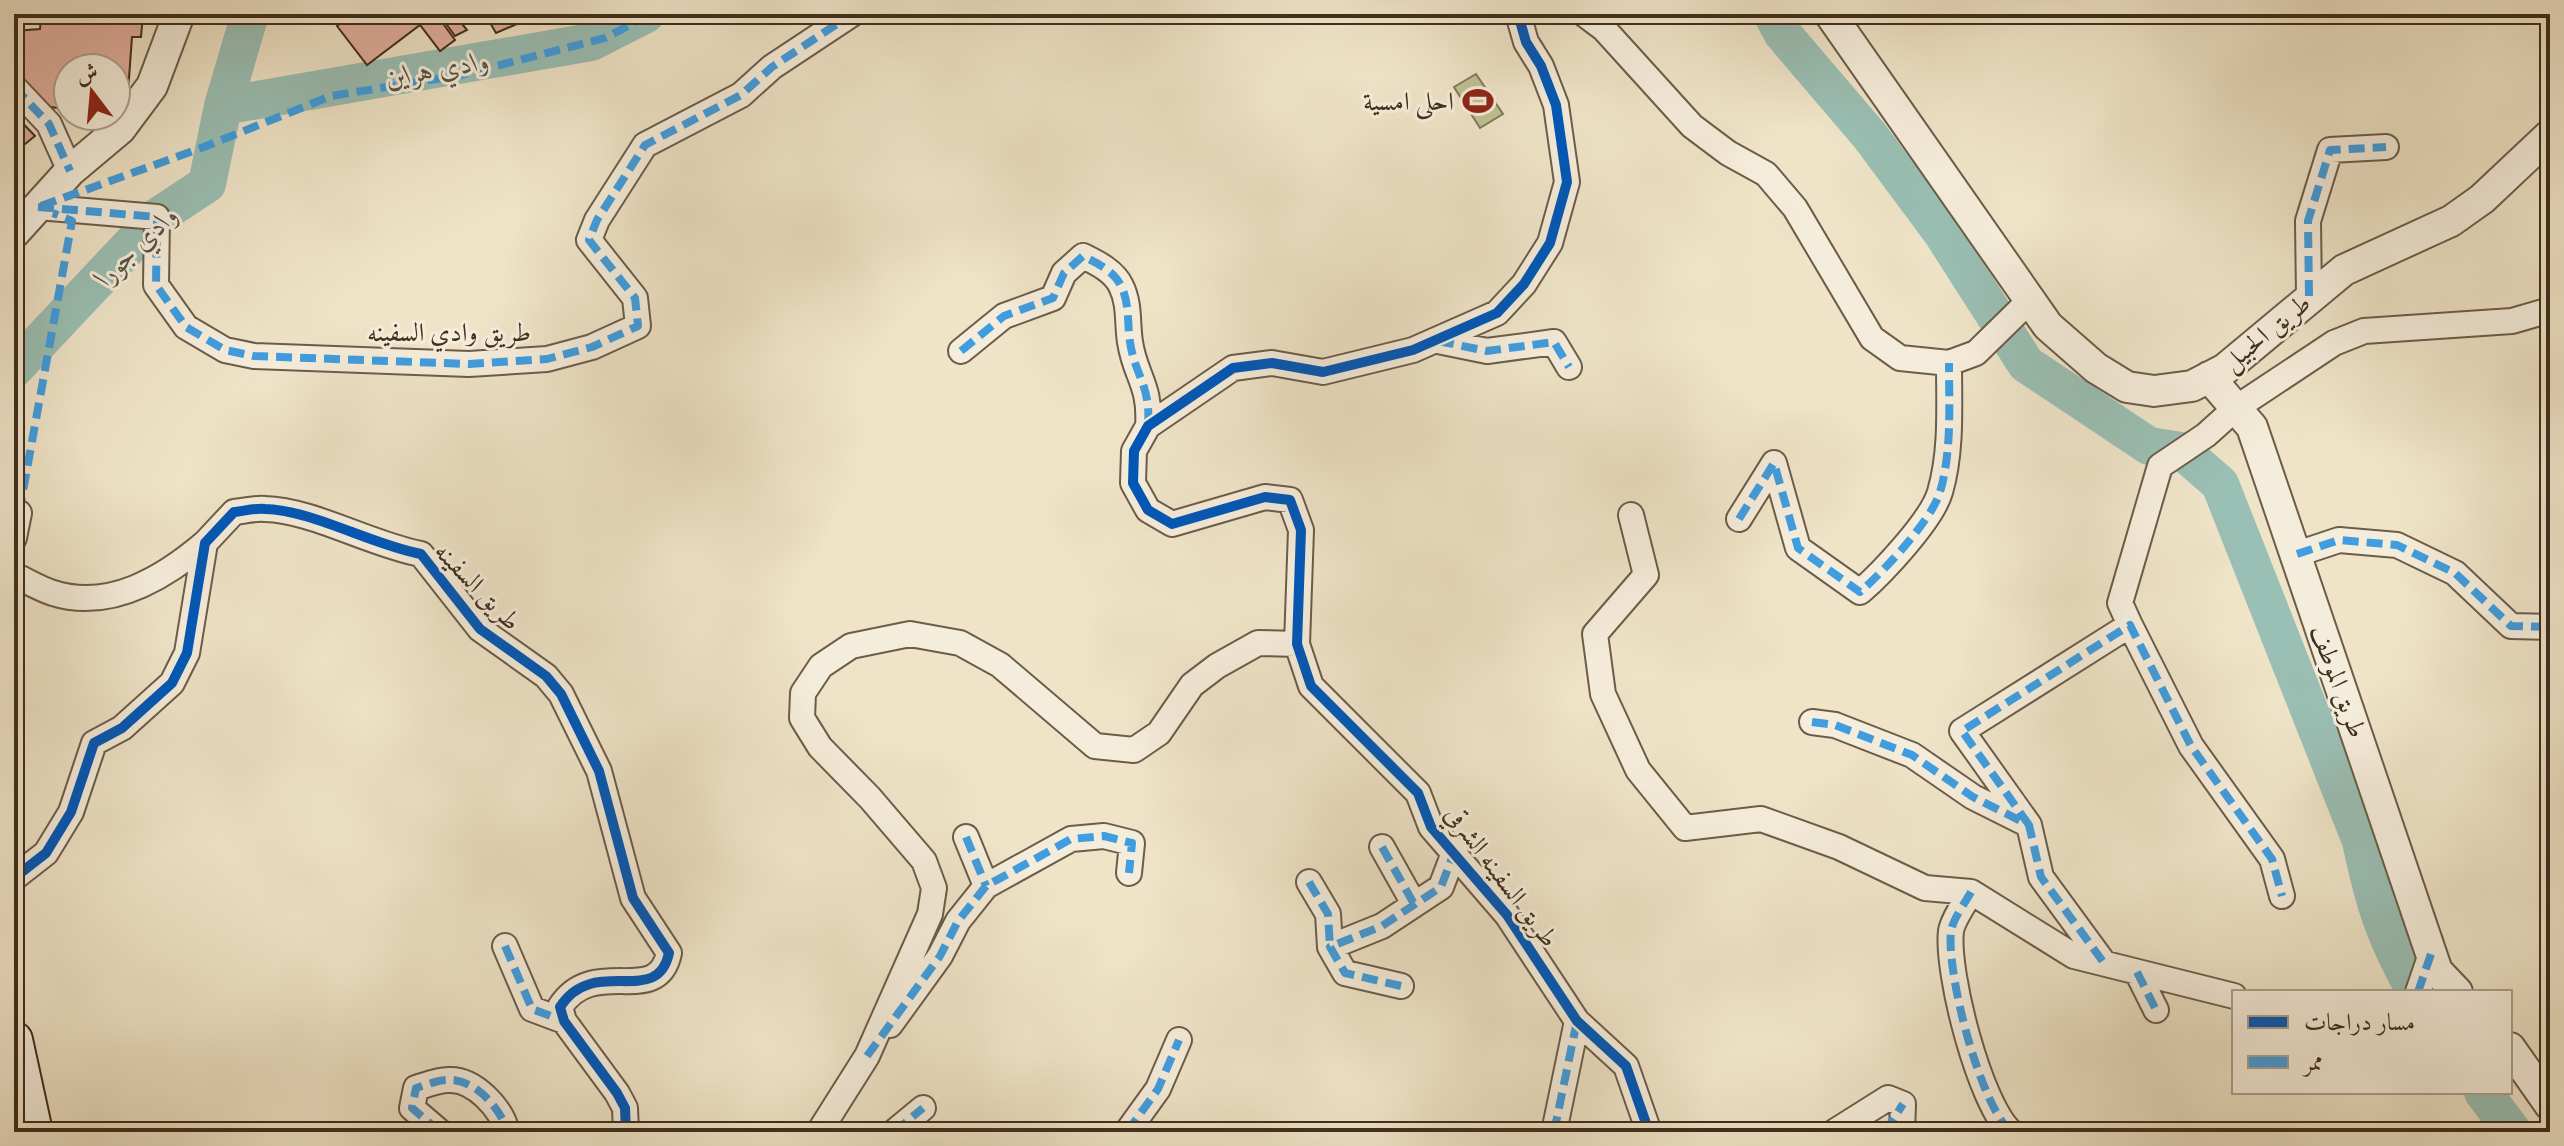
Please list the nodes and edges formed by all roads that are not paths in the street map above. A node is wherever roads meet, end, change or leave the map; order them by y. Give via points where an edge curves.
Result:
1 (179, 14) edge
2 (852, 14) edge
3 (1518, 14) edge
4 (1584, 14) edge
5 (1830, 14) edge
6 (14, 87) edge
7 (2550, 135) edge
8 (2386, 147) dead end
9 (70, 171) junction
10 (38, 207) junction
11 (14, 233) edge
12 (2309, 296) junction
13 (2028, 302) junction
14 (2550, 310) edge
15 (1438, 341) junction
16 (961, 351) dead end
17 (1949, 363) junction
18 (1569, 367) dead end
19 (2209, 377) junction
20 (2236, 408) junction
21 (1148, 426) junction
22 (19, 513) dead end
23 (1631, 515) dead end
24 (1739, 519) dead end
25 (14, 538) edge
26 (205, 543) junction
27 (2297, 554) junction
28 (14, 575) edge
29 (2130, 625) junction
30 (2550, 627) edge
31 (1297, 644) junction
32 (1812, 722) dead end
33 (2029, 825) junction
34 (966, 837) dead end
35 (1382, 847) dead end
36 (1455, 850) junction
37 (1129, 873) dead end
38 (14, 878) edge
39 (1309, 882) dead end
40 (986, 886) junction
41 (1971, 892) junction
42 (2282, 896) dead end
43 (1414, 904) junction
44 (505, 946) dead end
45 (1330, 947) junction
46 (2431, 954) junction
47 (2104, 963) junction
48 (2137, 972) junction
49 (1401, 986) dead end
50 (2419, 990) edge
51 (2455, 990) edge
52 (2232, 996) edge
53 (2156, 1010) dead end
54 (564, 1021) junction
55 (1577, 1021) junction
56 (14, 1040) edge
57 (1179, 1040) dead end
58 (2512, 1051) edge
59 (867, 1056) junction
60 (1903, 1104) junction
61 (2550, 1105) edge
62 (923, 1108) dead end
63 (34, 1132) edge
64 (440, 1132) edge
65 (507, 1132) edge
66 (626, 1132) edge
67 (819, 1132) edge
68 (894, 1132) edge
69 (1127, 1132) edge
70 (1554, 1132) edge
71 (1649, 1132) edge
72 (1834, 1132) edge
73 (1885, 1132) edge
74 (1902, 1132) edge
75 (2011, 1132) edge

1 - 9 street via 152,86 120,129
2 - 10 street, طريق وادي السفينه via 772,67 741,95 645,145 589,240 635,298 638,326 592,347 547,359 409,363 225,350 186,327 156,285 157,217
3 - 15 street via 1556,105 1567,182 1561,214 1524,284 1497,313
4 - 17 street via 1692,126 1766,174 1795,208 1872,338 1900,358
5 - 13 street, طريق الحبيل
6 - 9 street via 49,124
7 - 12 street, طريق الحبيل via 2451,221 2344,270
8 - 12 street via 2330,150 2308,221
9 - 10 street
10 - 11 street
12 - 19 street, طريق الحبيل via 2280,325
13 - 17 street via 1976,353
13 - 19 street, طريق الحبيل via 2073,350 2127,387 2154,391 2192,386
14 - 20 street via 2512,321 2364,331 2334,343
15 - 18 street via 1487,351 1554,342
15 - 21 street via 1323,372 1272,363 1233,368
16 - 21 street via 1004,316 1053,298 1064,273 1083,256 1121,285 1130,344 1150,400
17 - 24 street via 1949,430 1940,495 1891,565 1860,592 1798,548 1774,463
19 - 20 street, طريق الموطف
20 - 27 street, طريق الموطف via 2252,427
20 - 29 street via 2160,466 2120,603
21 - 31 street, طريق السفينه الشرقي via 1134,451 1133,483 1148,510 1172,524 1265,497 1290,500 1301,530
22 - 25 street
23 - 41 street via 1646,575 1595,634 1603,694 1638,770 1685,828 1761,819 1839,847 1925,888
26 - 28 street, طريق السفينه via 175,569 139,589 99,596 55,594
26 - 38 street via 187,653 172,683 122,728 94,743 65,822 46,853
26 - 54 street, طريق السفينه via 234,512 267,508 421,554 480,629 546,676 561,694 599,771 633,898 669,953 666,968 644,982 597,979 568,994 560,1007
27 - 30 street via 2339,540 2397,545 2455,573 2511,626
27 - 46 street, طريق الموطف
29 - 33 street via 1962,731
29 - 42 street via 2191,746 2272,859
31 - 36 street, طريق السفينه الشرقي via 1311,686 1418,793 1431,827
31 - 59 street via 1258,643 1217,666 1192,685 1159,733 1134,750 1095,746 1000,665 960,643 910,634 851,646 821,666 803,693 802,718 820,747 924,861 934,888 930,914
32 - 33 street via 1835,725 1912,755 1973,797
33 - 47 street via 2041,877
34 - 40 street
35 - 43 street
36 - 43 street via 1441,887
36 - 55 street, طريق السفينه الشرقي via 1529,945
37 - 40 street via 1132,843 1104,836 1071,839
39 - 45 street via 1328,914
40 - 59 street
41 - 47 street via 2074,956
41 - 75 street via 1951,930 1958,993 1971,1059
43 - 45 street via 1382,926
44 - 54 street via 532,1009
45 - 49 street via 1345,973
46 - 50 street
46 - 51 street, طريق الموطف via 2437,971
47 - 48 street
48 - 52 street
48 - 53 street
54 - 66 street via 617,1093 625,1108
55 - 70 street
55 - 71 street, طريق السفينه الشرقي via 1626,1066
56 - 63 main road
57 - 69 street via 1158,1089
58 - 61 street
59 - 67 street
60 - 72 street via 1888,1098
60 - 73 street
60 - 74 street
62 - 68 street
64 - 65 street via 412,1108 416,1088 451,1079 481,1092 504,1120

